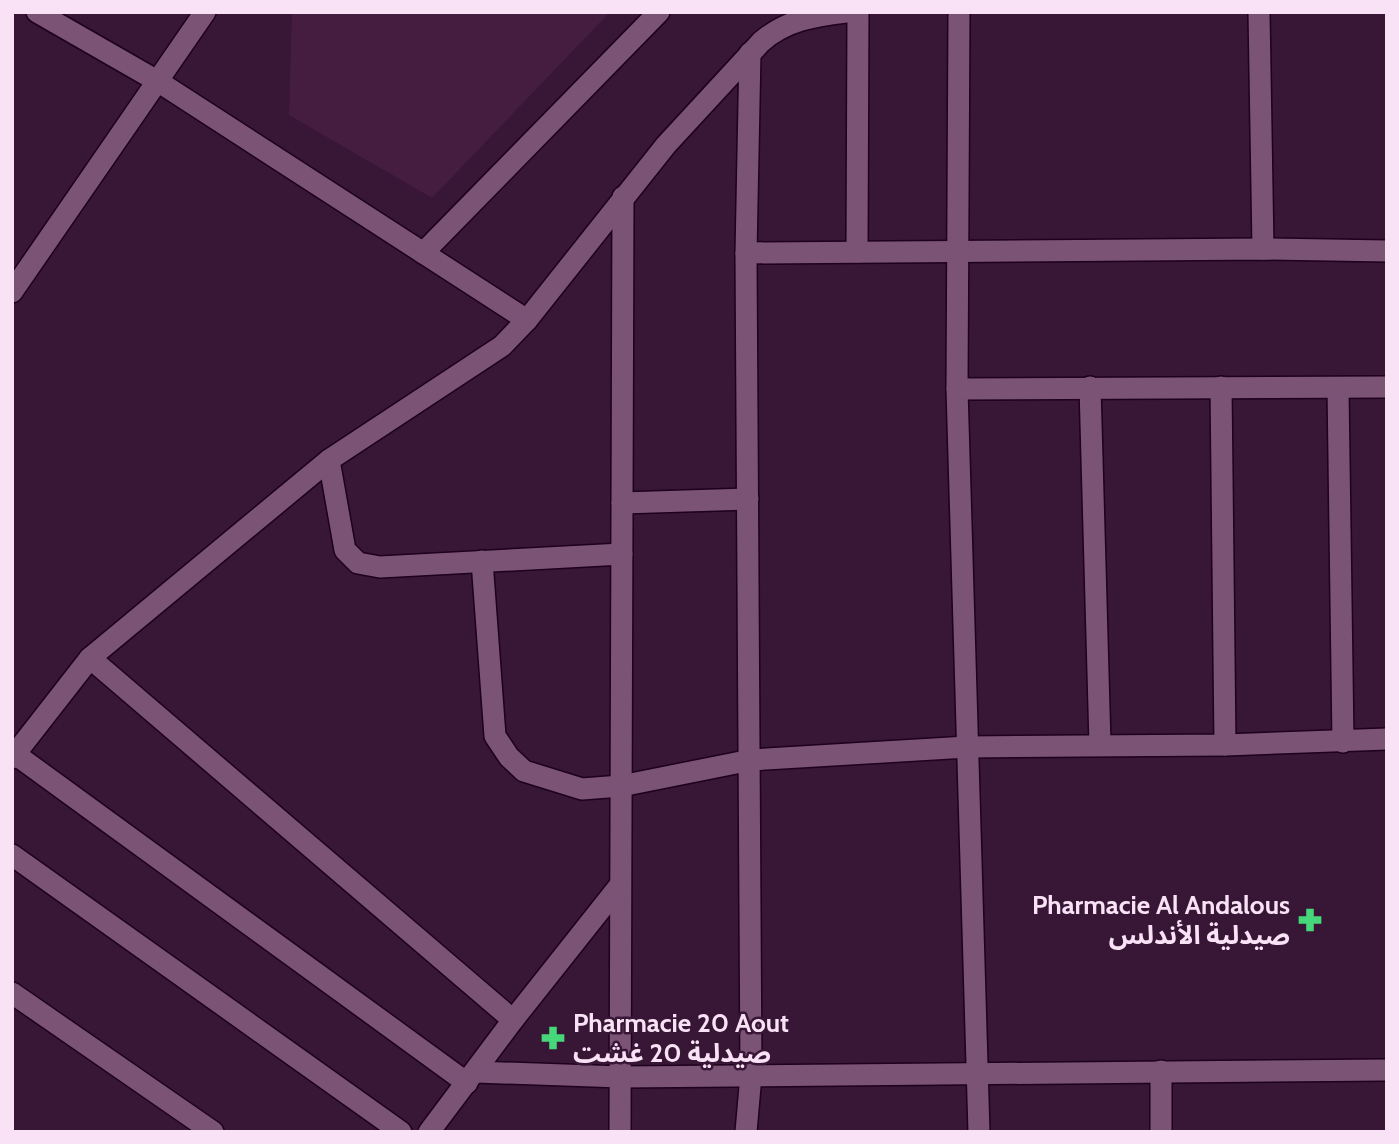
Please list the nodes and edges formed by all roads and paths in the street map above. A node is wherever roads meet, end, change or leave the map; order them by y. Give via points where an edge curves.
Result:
1 (37, 12) edge
2 (205, 12) edge
3 (659, 12) edge
4 (846, 12) edge
5 (858, 12) edge
6 (959, 12) edge
7 (1259, 12) edge
8 (750, 53) junction
9 (159, 82) junction
10 (623, 197) junction
11 (1264, 249) junction
12 (957, 250) junction
13 (1387, 251) edge
14 (858, 252) junction
15 (423, 253) junction
16 (746, 253) junction
17 (12, 292) edge
18 (527, 320) junction
19 (1090, 387) junction
20 (1221, 387) junction
21 (1387, 387) edge
22 (1338, 388) junction
23 (957, 389) junction
24 (329, 460) junction
25 (748, 499) junction
26 (622, 503) junction
27 (622, 554) junction
28 (482, 561) junction
29 (90, 658) junction
30 (1387, 740) edge
31 (1343, 742) junction
32 (1100, 744) junction
33 (1225, 745) junction
34 (967, 747) junction
35 (14, 756) edge
36 (751, 760) junction
37 (621, 786) junction
38 (12, 855) edge
39 (620, 885) junction
40 (12, 993) edge
41 (513, 1020) junction
42 (1387, 1070) edge
43 (977, 1072) junction
44 (1161, 1072) junction
45 (751, 1075) junction
46 (472, 1077) junction
47 (621, 1077) junction
48 (213, 1132) edge
49 (401, 1132) edge
50 (429, 1132) edge
51 (620, 1132) edge
52 (746, 1132) edge
53 (979, 1132) edge
54 (1161, 1132) edge

1 - 9 street
2 - 9 street
3 - 15 street
4 - 8 street via 778,28
5 - 14 street
6 - 12 street
7 - 11 street
8 - 10 street
8 - 16 street
9 - 15 street
9 - 17 street
10 - 18 street
10 - 26 street
11 - 12 street
11 - 13 street
12 - 14 street
12 - 23 street
14 - 16 street
15 - 18 street
16 - 25 street
18 - 24 street via 502,346
19 - 20 street
19 - 23 street
19 - 32 street
20 - 22 street
20 - 33 street
21 - 22 street
22 - 31 street
23 - 34 street
24 - 28 street via 345,550 358,563 380,567
24 - 29 street
25 - 26 street
25 - 36 street
26 - 27 street
27 - 28 street
27 - 37 street
28 - 37 street via 495,736 524,771 582,789
29 - 35 street
29 - 41 street
30 - 31 street
31 - 33 street
32 - 33 street
32 - 34 street
34 - 36 street
34 - 43 street
35 - 46 street
36 - 37 street
36 - 45 street
37 - 39 street
38 - 49 street
39 - 41 street
39 - 47 street
40 - 48 street
41 - 46 street
42 - 44 street
43 - 44 street
43 - 45 street
43 - 53 street
44 - 54 street
45 - 47 street
45 - 52 street
46 - 47 street
46 - 50 street
47 - 51 street

